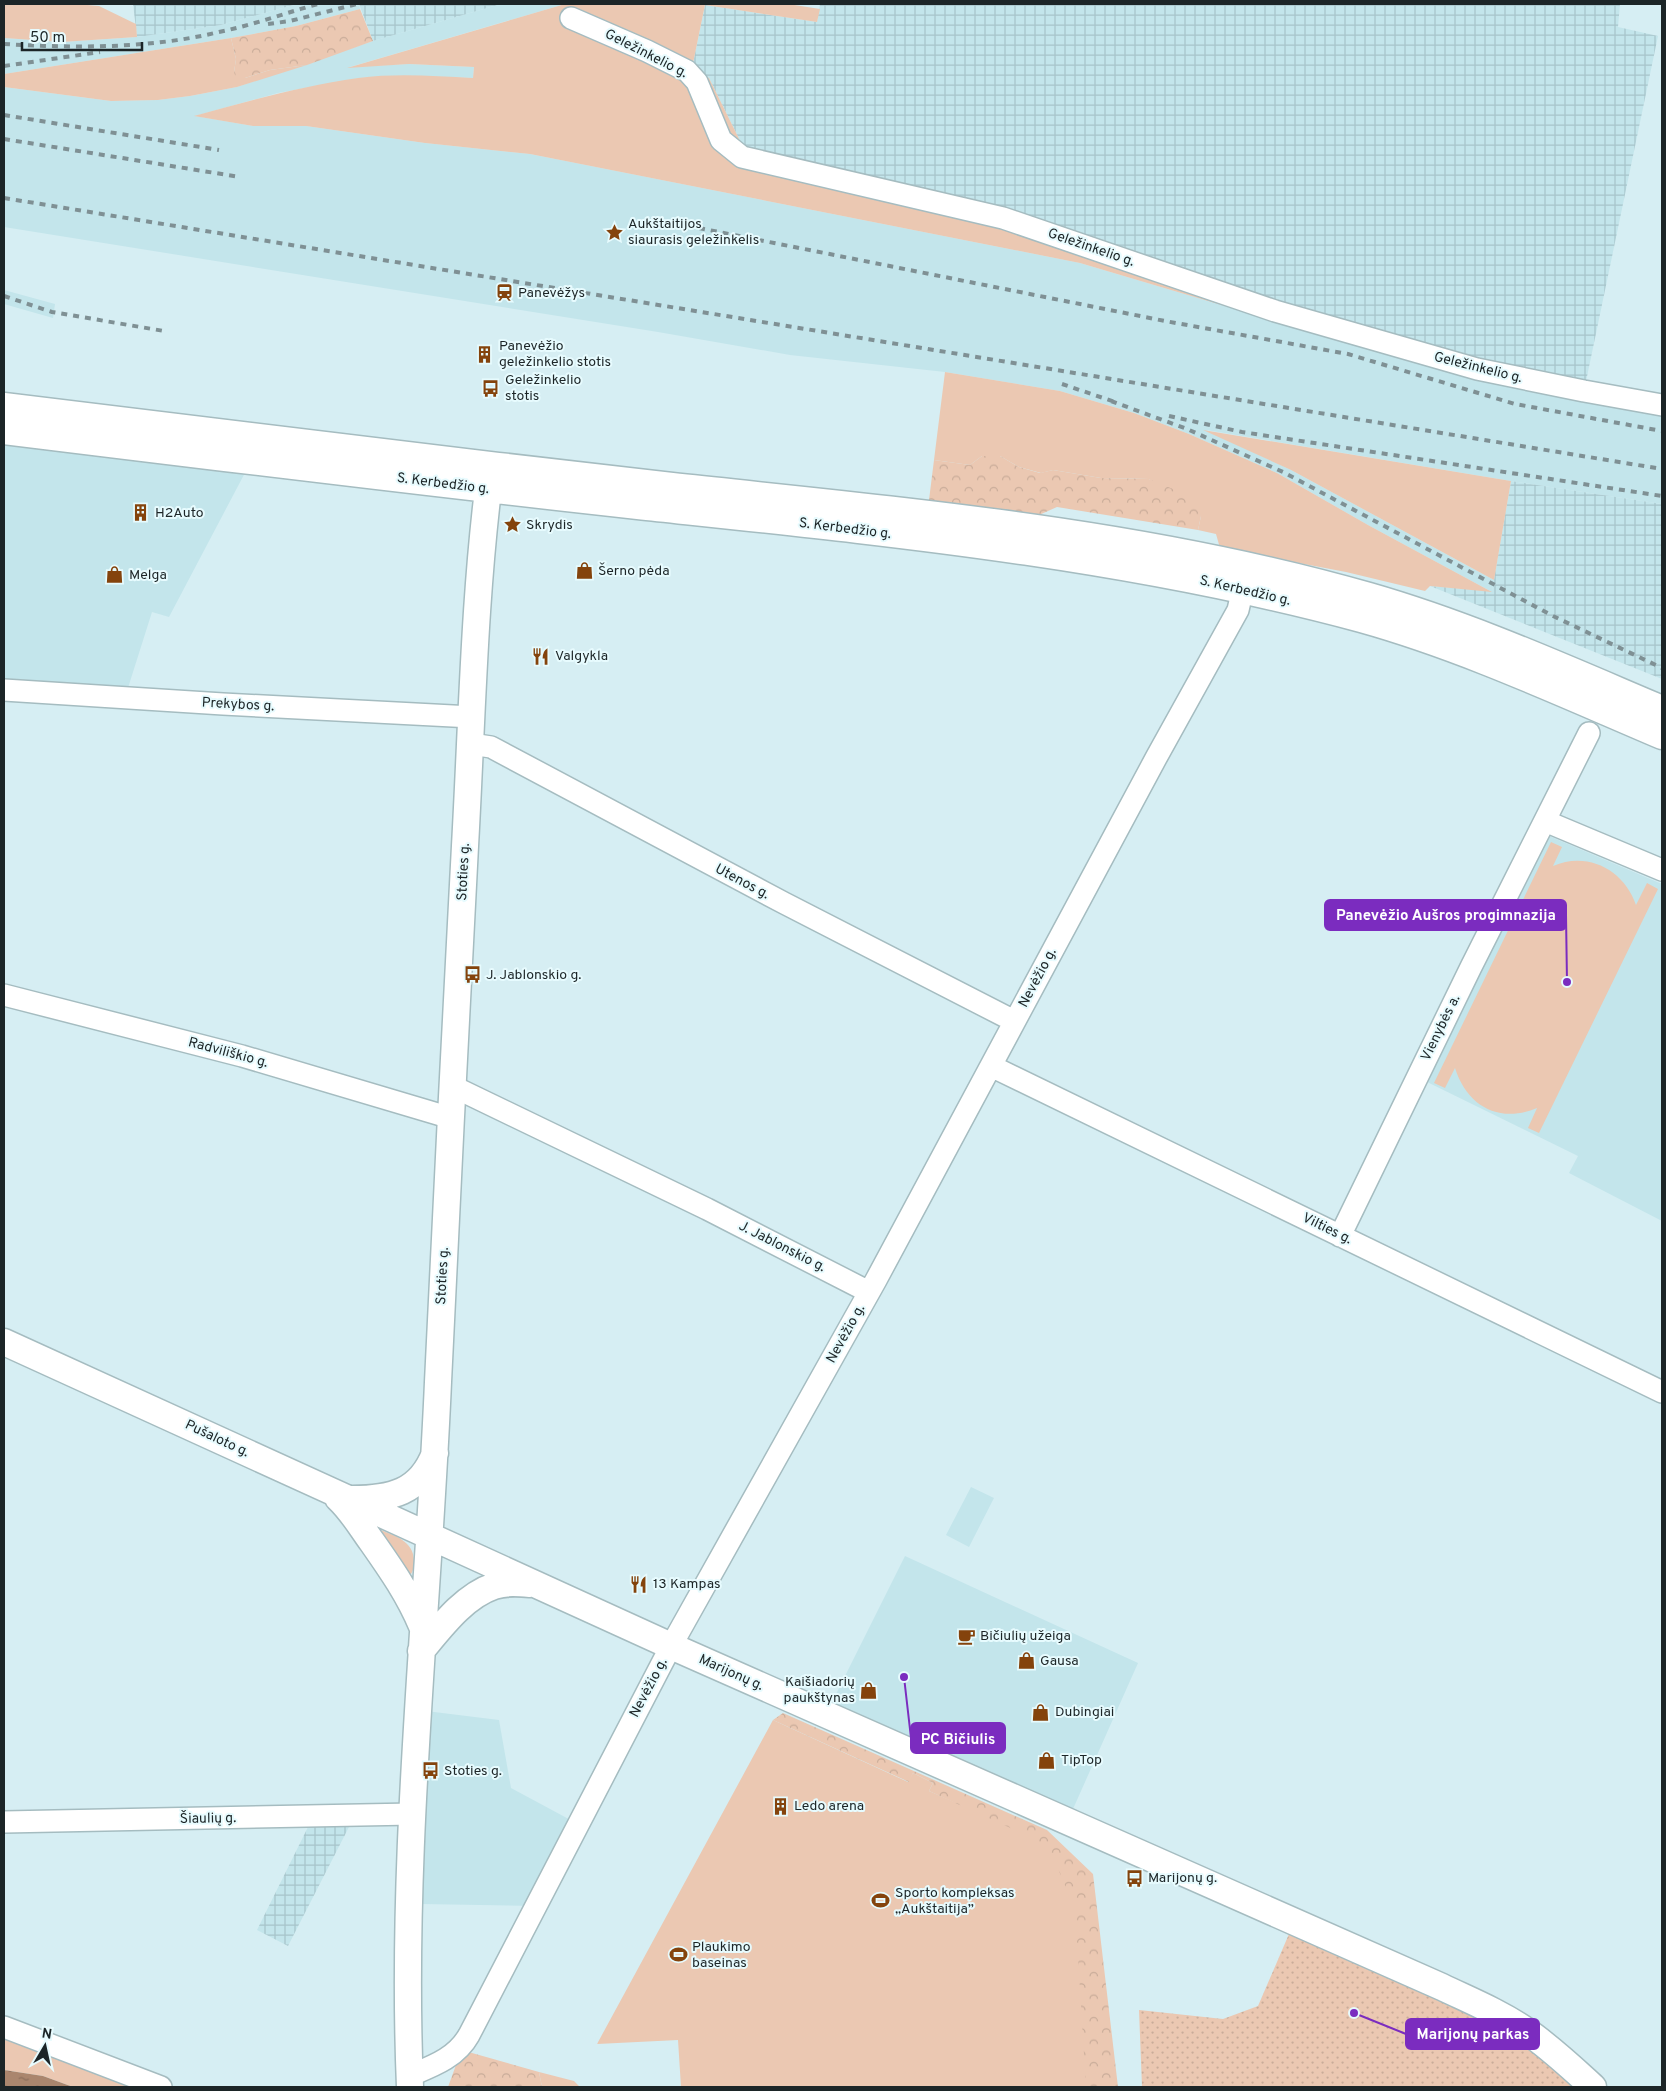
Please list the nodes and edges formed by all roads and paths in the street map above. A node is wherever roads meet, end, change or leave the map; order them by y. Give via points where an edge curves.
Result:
1 (571, 18) dead end
2 (1662, 405) edge
3 (4, 406) edge
4 (57, 425) junction
5 (4, 431) edge
6 (490, 478) junction
7 (1246, 577) junction
8 (4, 690) edge
9 (1662, 709) edge
10 (472, 717) junction
11 (1589, 733) dead end
12 (1662, 736) edge
13 (471, 744) junction
14 (1545, 821) junction
15 (1662, 870) edge
16 (4, 995) edge
17 (1014, 1022) junction
18 (991, 1066) junction
19 (452, 1086) junction
20 (451, 1118) junction
21 (1340, 1236) junction
22 (869, 1292) junction
23 (4, 1342) edge
24 (1662, 1392) edge
25 (435, 1452) junction
26 (339, 1496) junction
27 (430, 1536) junction
28 (534, 1584) junction
29 (422, 1640) junction
30 (671, 1646) junction
31 (413, 1814) junction
32 (4, 1822) edge
33 (4, 2027) edge
34 (410, 2082) edge
35 (161, 2087) edge
36 (1593, 2087) edge

1 - 2 street, Geležinkelio g. via 687,71 697,82 721,140 742,157 1003,218 1275,311 1477,369
3 - 4 main road, S. Kerbedžio g.
4 - 5 main road, S. Kerbedžio g.
4 - 6 main road, S. Kerbedžio g.
6 - 7 main road, S. Kerbedžio g. via 1069,532 1126,541
6 - 10 main road, Stoties g. via 480,571
7 - 9 main road, S. Kerbedžio g. via 1366,595 1418,610
7 - 12 main road, S. Kerbedžio g. via 1456,649
7 - 17 street, Nevėžio g. via 1238,610
8 - 10 street, Prekybos g.
10 - 13 main road, Stoties g.
11 - 14 street, Vienybės a.
13 - 17 street, Utenos g. via 491,748
13 - 19 main road, Stoties g.
14 - 15 street
14 - 21 street, Vienybės a.
16 - 20 street, Radviliškio g. via 242,1056
17 - 18 street, Nevėžio g.
18 - 21 street, Vilties g.
18 - 22 street, Nevėžio g.
19 - 20 main road, Stoties g.
19 - 22 street, J. Jablonskio g. via 707,1209
20 - 25 main road, Stoties g.
21 - 24 street, Vilties g.
22 - 30 street, Nevėžio g.
23 - 26 main road, Pušaloto g.
25 - 26 main road via 424,1474 402,1491 376,1498
25 - 27 main road, Stoties g.
26 - 27 main road, Pušaloto g.
26 - 29 main road via 394,1572 410,1600
27 - 28 main road, Marijonų g.
27 - 29 main road, Stoties g.
28 - 29 main road via 494,1586 475,1596
28 - 30 main road, Marijonų g.
29 - 31 main road, Stoties g.
30 - 34 street, Nevėžio g. via 463,2045 446,2061
30 - 36 main road, Marijonų g. via 1493,2011 1552,2049
31 - 32 street, Šiaulių g.
31 - 34 main road, Stoties g. via 408,1956
33 - 35 street

